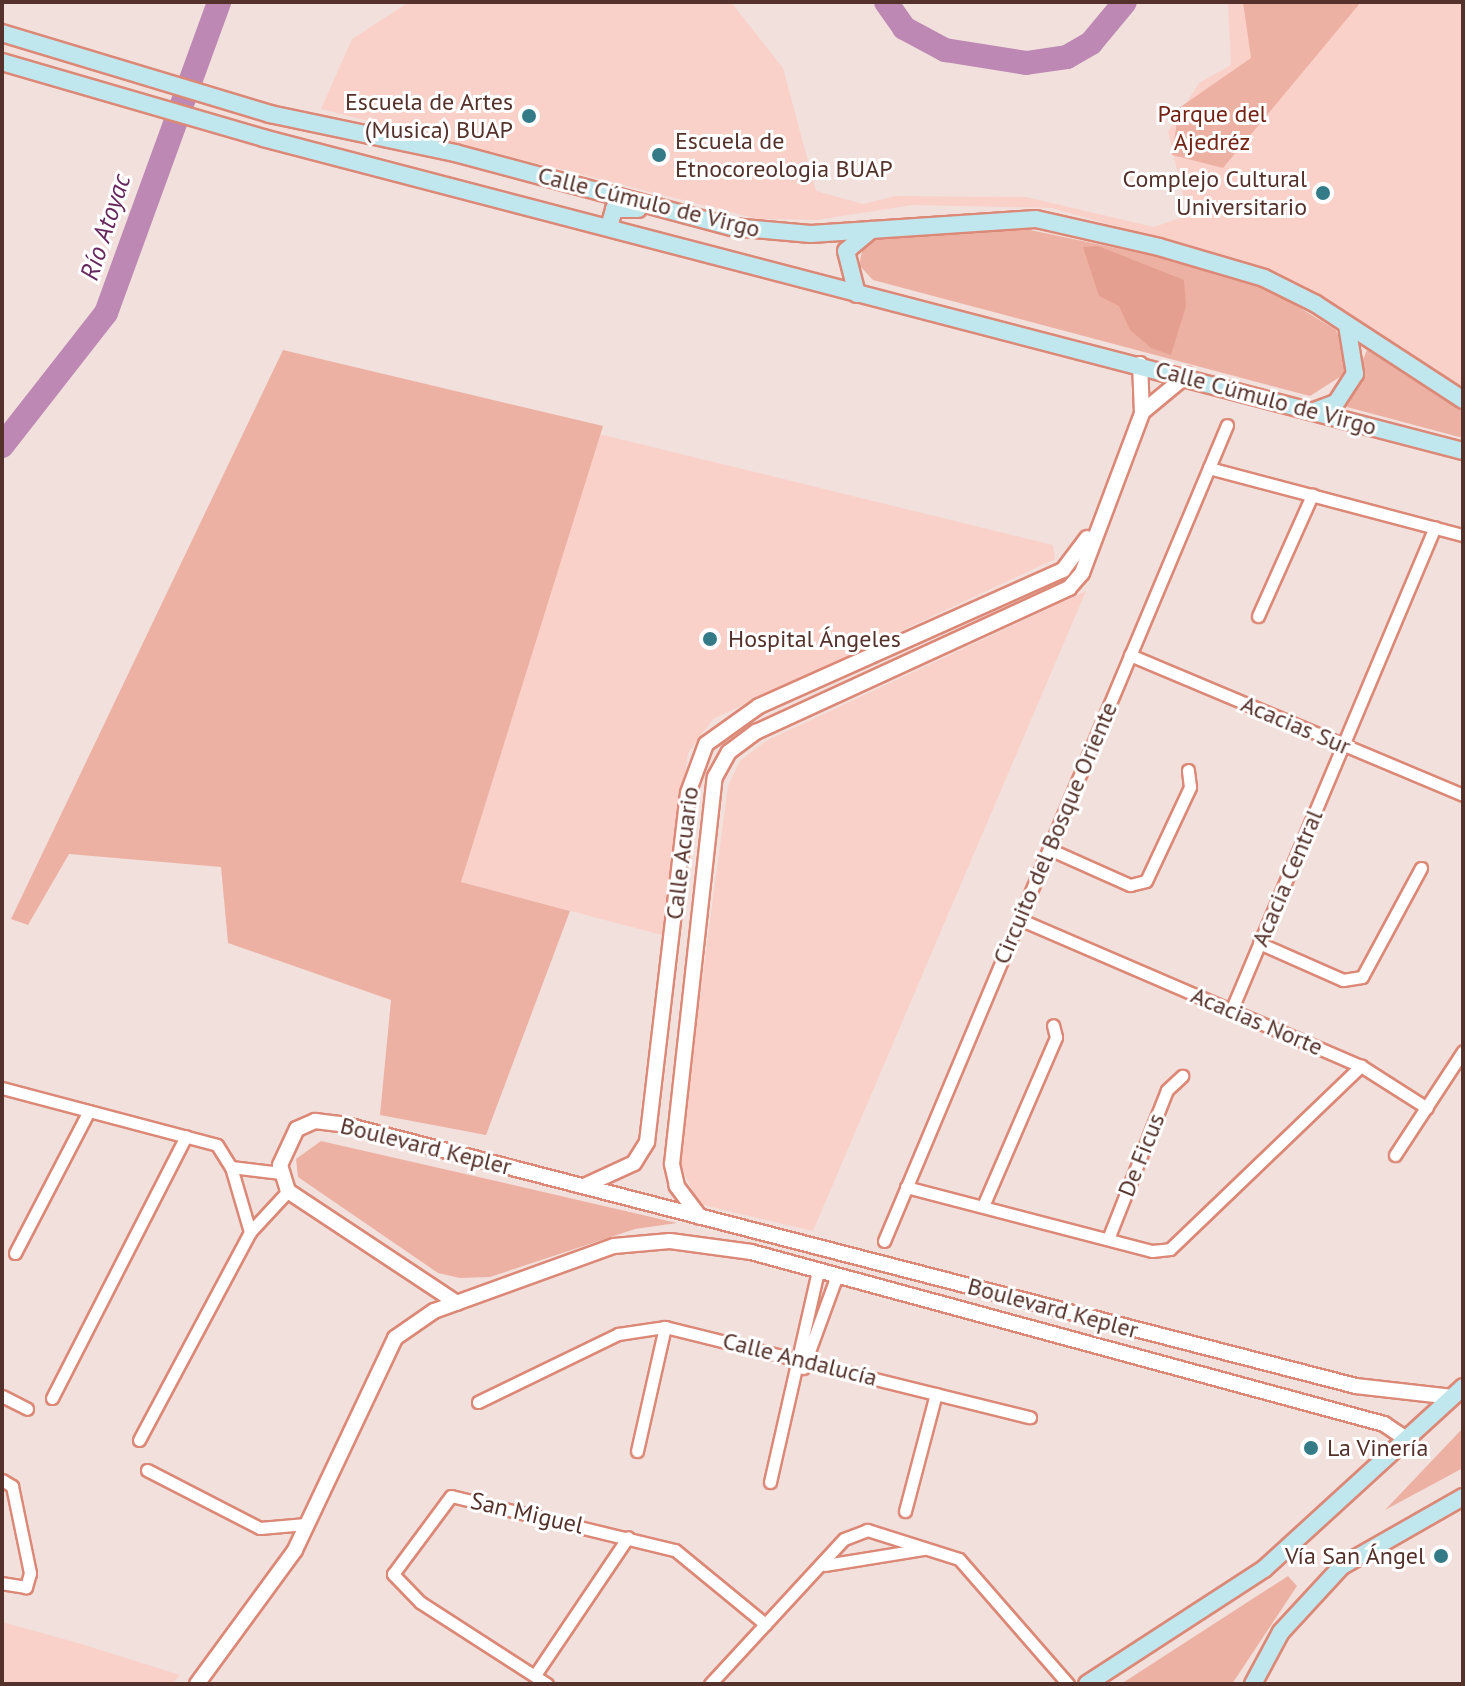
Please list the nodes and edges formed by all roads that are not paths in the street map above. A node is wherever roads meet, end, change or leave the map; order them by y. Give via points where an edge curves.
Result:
1 (2, 33) edge
2 (2, 62) edge
3 (668, 210) junction
4 (892, 224) junction
5 (609, 227) junction
6 (857, 294) junction
7 (1347, 325) junction
8 (1140, 364) junction
9 (1187, 375) junction
10 (1463, 400) edge
11 (1314, 411) junction
12 (1142, 413) junction
13 (1227, 425) dead end
14 (1463, 451) edge
15 (1209, 468) junction
16 (1312, 495) junction
17 (1435, 527) junction
18 (1094, 528) junction
19 (1463, 535) edge
20 (1258, 616) dead end
21 (1130, 655) junction
22 (1343, 745) junction
23 (1188, 770) dead end
24 (1463, 795) edge
25 (1049, 849) junction
26 (1421, 868) dead end
27 (1019, 919) junction
28 (1259, 943) junction
29 (664, 1005) junction
30 (688, 1006) junction
31 (1231, 1011) junction
32 (1053, 1025) dead end
33 (1463, 1051) edge
34 (1361, 1066) junction
35 (1182, 1076) dead end
36 (2, 1088) edge
37 (1427, 1108) junction
38 (89, 1111) junction
39 (186, 1136) junction
40 (1395, 1155) dead end
41 (231, 1167) junction
42 (281, 1173) junction
43 (584, 1186) junction
44 (906, 1187) junction
45 (288, 1191) junction
46 (983, 1206) junction
47 (700, 1217) junction
48 (250, 1232) junction
49 (1108, 1239) junction
50 (884, 1241) dead end
51 (811, 1245) junction
52 (15, 1253) dead end
53 (812, 1268) junction
54 (837, 1275) junction
55 (457, 1303) junction
56 (665, 1327) junction
57 (796, 1359) junction
58 (809, 1362) junction
59 (799, 1372) junction
60 (1457, 1392) edge
61 (936, 1394) junction
62 (2, 1396) edge
63 (52, 1398) dead end
64 (478, 1402) dead end
65 (27, 1409) dead end
66 (1030, 1417) dead end
67 (1406, 1439) junction
68 (139, 1440) dead end
69 (637, 1451) dead end
70 (147, 1470) dead end
71 (2, 1480) edge
72 (770, 1482) dead end
73 (1463, 1497) edge
74 (905, 1511) dead end
75 (306, 1524) junction
76 (628, 1537) junction
77 (929, 1549) junction
78 (825, 1565) junction
79 (2, 1583) edge
80 (765, 1624) junction
81 (535, 1675) junction
82 (197, 1684) edge
83 (547, 1684) edge
84 (710, 1684) edge
85 (1068, 1684) edge
86 (1087, 1684) edge
87 (1253, 1684) edge

1 - 3 main road, Calle Cúmulo de Virgo via 270,114 455,153
2 - 5 main road, Calle Cúmulo de Virgo via 263,138
3 - 4 main road, Calle Cúmulo de Virgo via 777,234
3 - 5 main road via 619,208
4 - 6 main road via 863,233 846,251
4 - 7 main road, Calle Cúmulo de Virgo via 1036,219 1264,278
5 - 6 main road, Calle Cúmulo de Virgo
6 - 8 main road, Calle Cúmulo de Virgo
7 - 10 main road, Calle Cúmulo de Virgo
7 - 11 main road via 1355,374 1336,403
8 - 9 main road, Calle Cúmulo de Virgo
8 - 12 street, Calle Acuario
9 - 11 main road, Calle Cúmulo de Virgo
9 - 12 street, Calle Acuario
11 - 14 main road, Calle Cúmulo de Virgo
12 - 18 street, Calle Acuario
13 - 15 street, Circuito del Bosque Oriente
15 - 16 street
15 - 21 street, Circuito del Bosque Oriente
16 - 17 street
16 - 20 street
17 - 19 street
17 - 22 street, Acacia Central
18 - 29 street, Calle Acuario via 1063,570 759,706 706,744 688,793
18 - 30 street, Calle Acuario via 1082,573 1061,594 756,732 729,752 709,802
21 - 22 street, Acacias Sur
21 - 25 street, Circuito del Bosque Oriente
22 - 24 street, Acacias Sur
22 - 28 street, Acacia Central
23 - 25 street via 1190,787 1146,881 1130,885
25 - 27 street, Circuito del Bosque Oriente
26 - 28 street via 1362,977 1343,980
27 - 31 street, Acacias Norte
27 - 44 street, Circuito del Bosque Oriente
28 - 31 street, Acacia Central
29 - 30 street
29 - 43 street, Calle Acuario via 647,1142 634,1163
30 - 47 street, Calle Acuario via 672,1164 677,1186
31 - 34 street, Acacias Norte
32 - 46 street via 1056,1037
33 - 37 street
34 - 37 street, Acacias Norte
34 - 49 street via 1170,1249
35 - 49 street, De Ficus via 1167,1090
36 - 38 street
37 - 40 street
38 - 39 street
38 - 52 street
39 - 41 street via 217,1145
39 - 63 street
41 - 42 street
41 - 48 street
42 - 43 street, Boulevard Kepler via 290,1136 324,1121
42 - 45 street
43 - 47 street, Boulevard Kepler
44 - 46 street
44 - 50 street, Circuito del Bosque Oriente
45 - 48 street
45 - 55 street
46 - 49 street
47 - 51 street, Boulevard Kepler
48 - 68 street
51 - 53 street
51 - 60 street, Boulevard Kepler via 1356,1386
53 - 54 street, Boulevard Kepler
53 - 55 street, Boulevard Kepler via 670,1241 614,1246
53 - 57 street
54 - 58 street
54 - 67 street, Boulevard Kepler via 1384,1424
55 - 75 street, Boulevard Kepler via 421,1320 382,1354
56 - 57 street, Calle Andalucía
56 - 64 street via 618,1334
56 - 69 street
57 - 58 street, Calle Andalucía
57 - 59 street
58 - 59 street
58 - 61 street, Calle Andalucía
59 - 72 street
60 - 67 main road
61 - 66 street, Calle Andalucía
61 - 74 street
62 - 65 street
67 - 86 main road via 1229,1597
70 - 75 street via 260,1528
71 - 79 street via 12,1486 30,1581 19,1588
73 - 87 main road via 1342,1566 1281,1632
75 - 82 street, Boulevard Kepler via 280,1574
76 - 80 street, San Miguel via 691,1558
76 - 81 street
76 - 81 street, San Miguel via 451,1496 405,1551 393,1574 405,1589
77 - 78 street
77 - 78 street via 881,1532 854,1532
77 - 85 street via 959,1559
78 - 80 street
80 - 84 street
81 - 83 street, San Miguel

